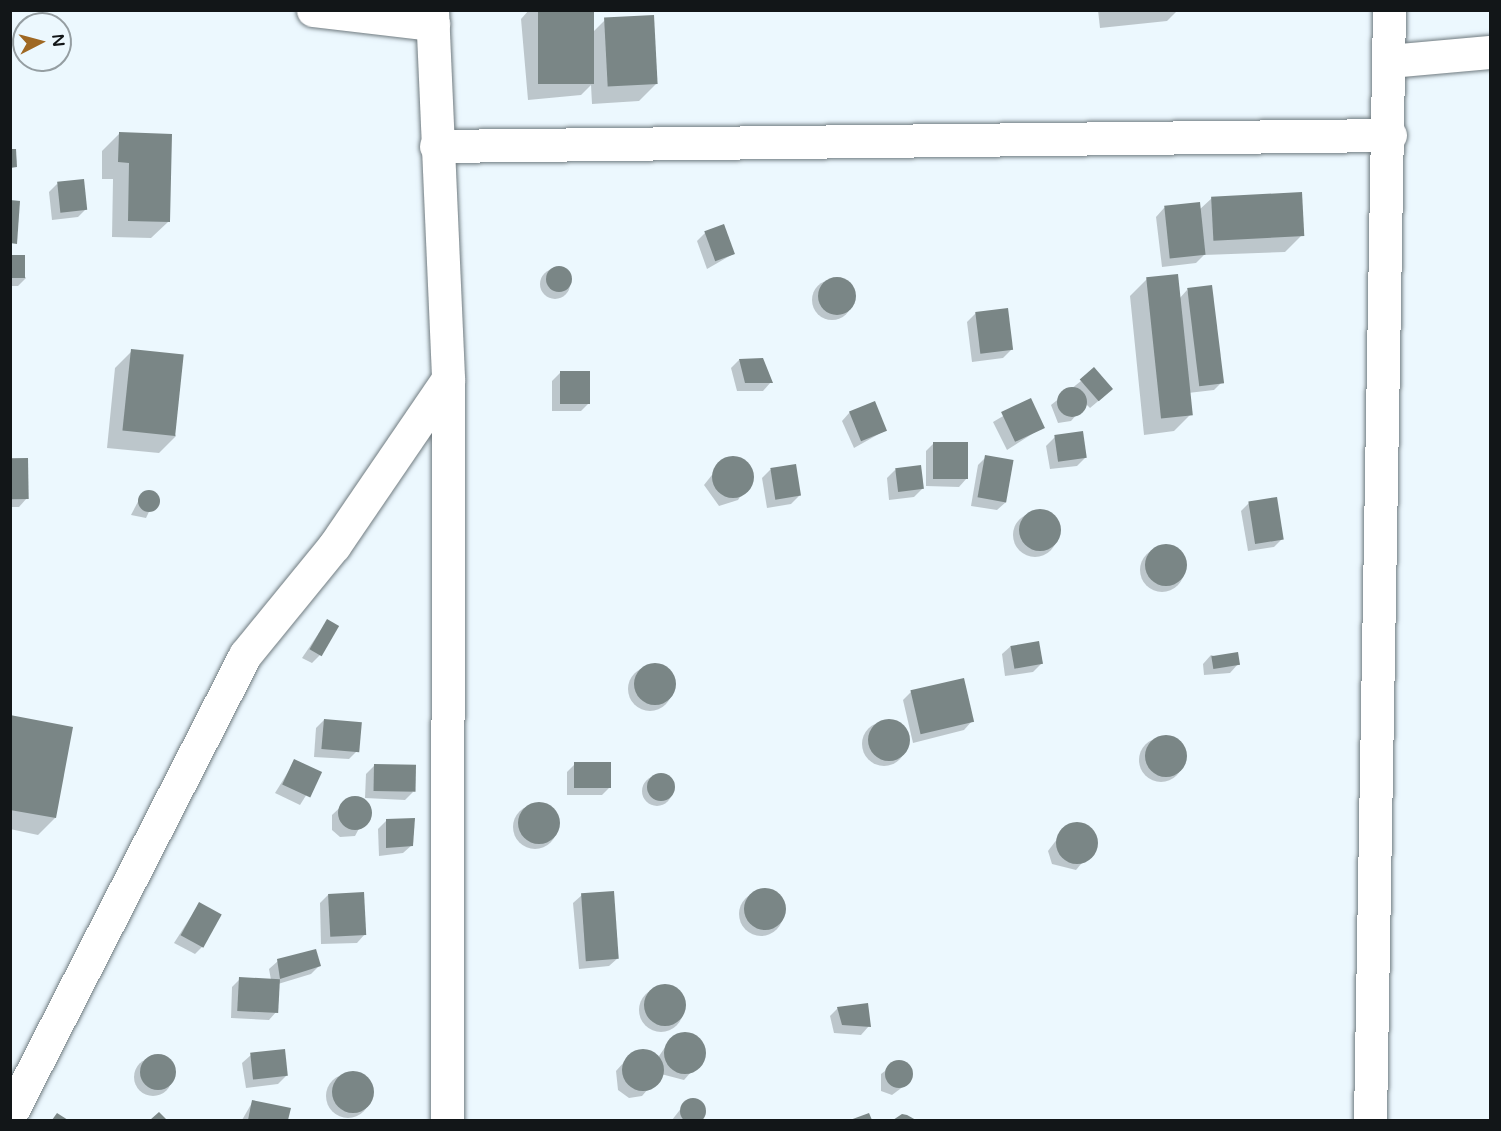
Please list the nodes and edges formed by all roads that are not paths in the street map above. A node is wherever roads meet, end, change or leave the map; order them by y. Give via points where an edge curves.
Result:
1 (313, 10) edge
2 (1389, 10) edge
3 (433, 17) edge
4 (1491, 52) edge
5 (1389, 61) junction
6 (1390, 135) junction
7 (436, 146) junction
8 (448, 379) junction
9 (10, 1115) edge
10 (447, 1120) edge
11 (1370, 1120) edge

1 - 3 street
2 - 5 street
3 - 7 street
4 - 5 street
5 - 6 street
6 - 7 street
6 - 11 street
7 - 8 street
8 - 9 street via 334,546 245,655
8 - 10 street

